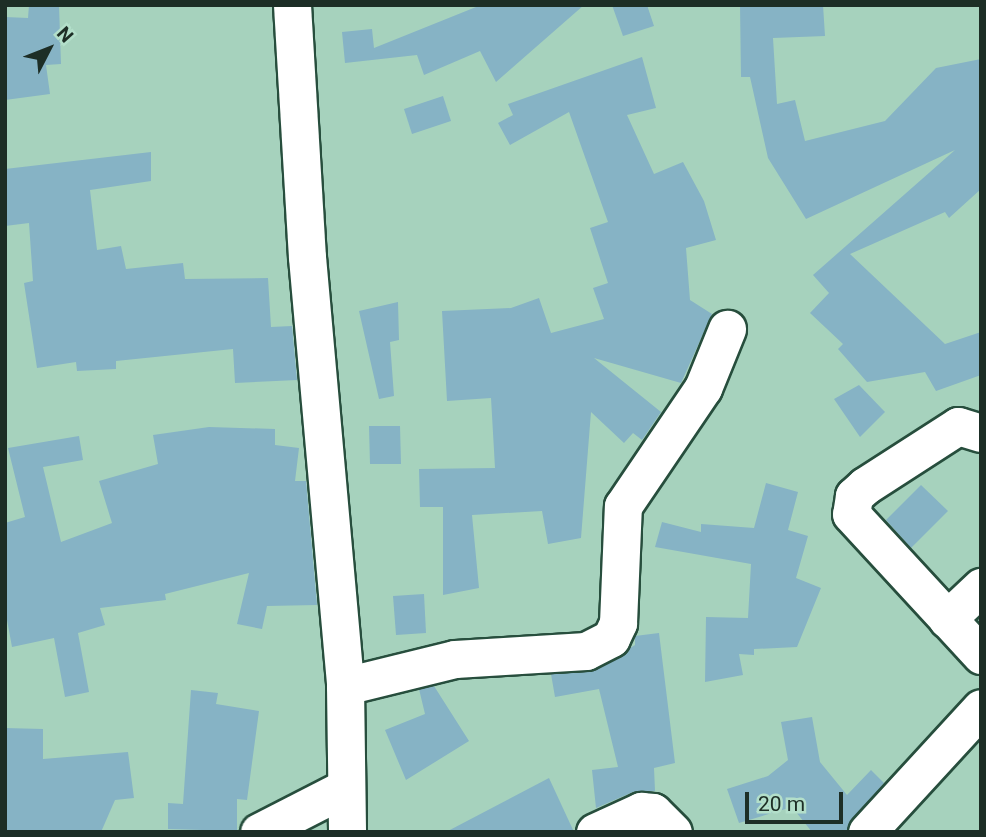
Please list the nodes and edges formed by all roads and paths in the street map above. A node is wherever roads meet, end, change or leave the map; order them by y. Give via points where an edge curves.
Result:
1 (292, 5) edge
2 (727, 329) dead end
3 (981, 433) edge
4 (981, 587) edge
5 (947, 619) junction
6 (981, 654) edge
7 (345, 686) junction
8 (981, 708) edge
9 (343, 789) junction
10 (259, 832) edge
11 (346, 832) edge
12 (595, 832) edge
13 (673, 832) edge
14 (867, 832) edge

1 - 7 street via 307,257
2 - 7 street via 703,388 623,506 618,624 611,638 586,651 455,659
3 - 5 street via 958,426 854,496 851,514
4 - 5 street
5 - 6 street
7 - 9 street
8 - 14 street
9 - 10 street
9 - 11 street
12 - 13 street via 641,811 653,812

